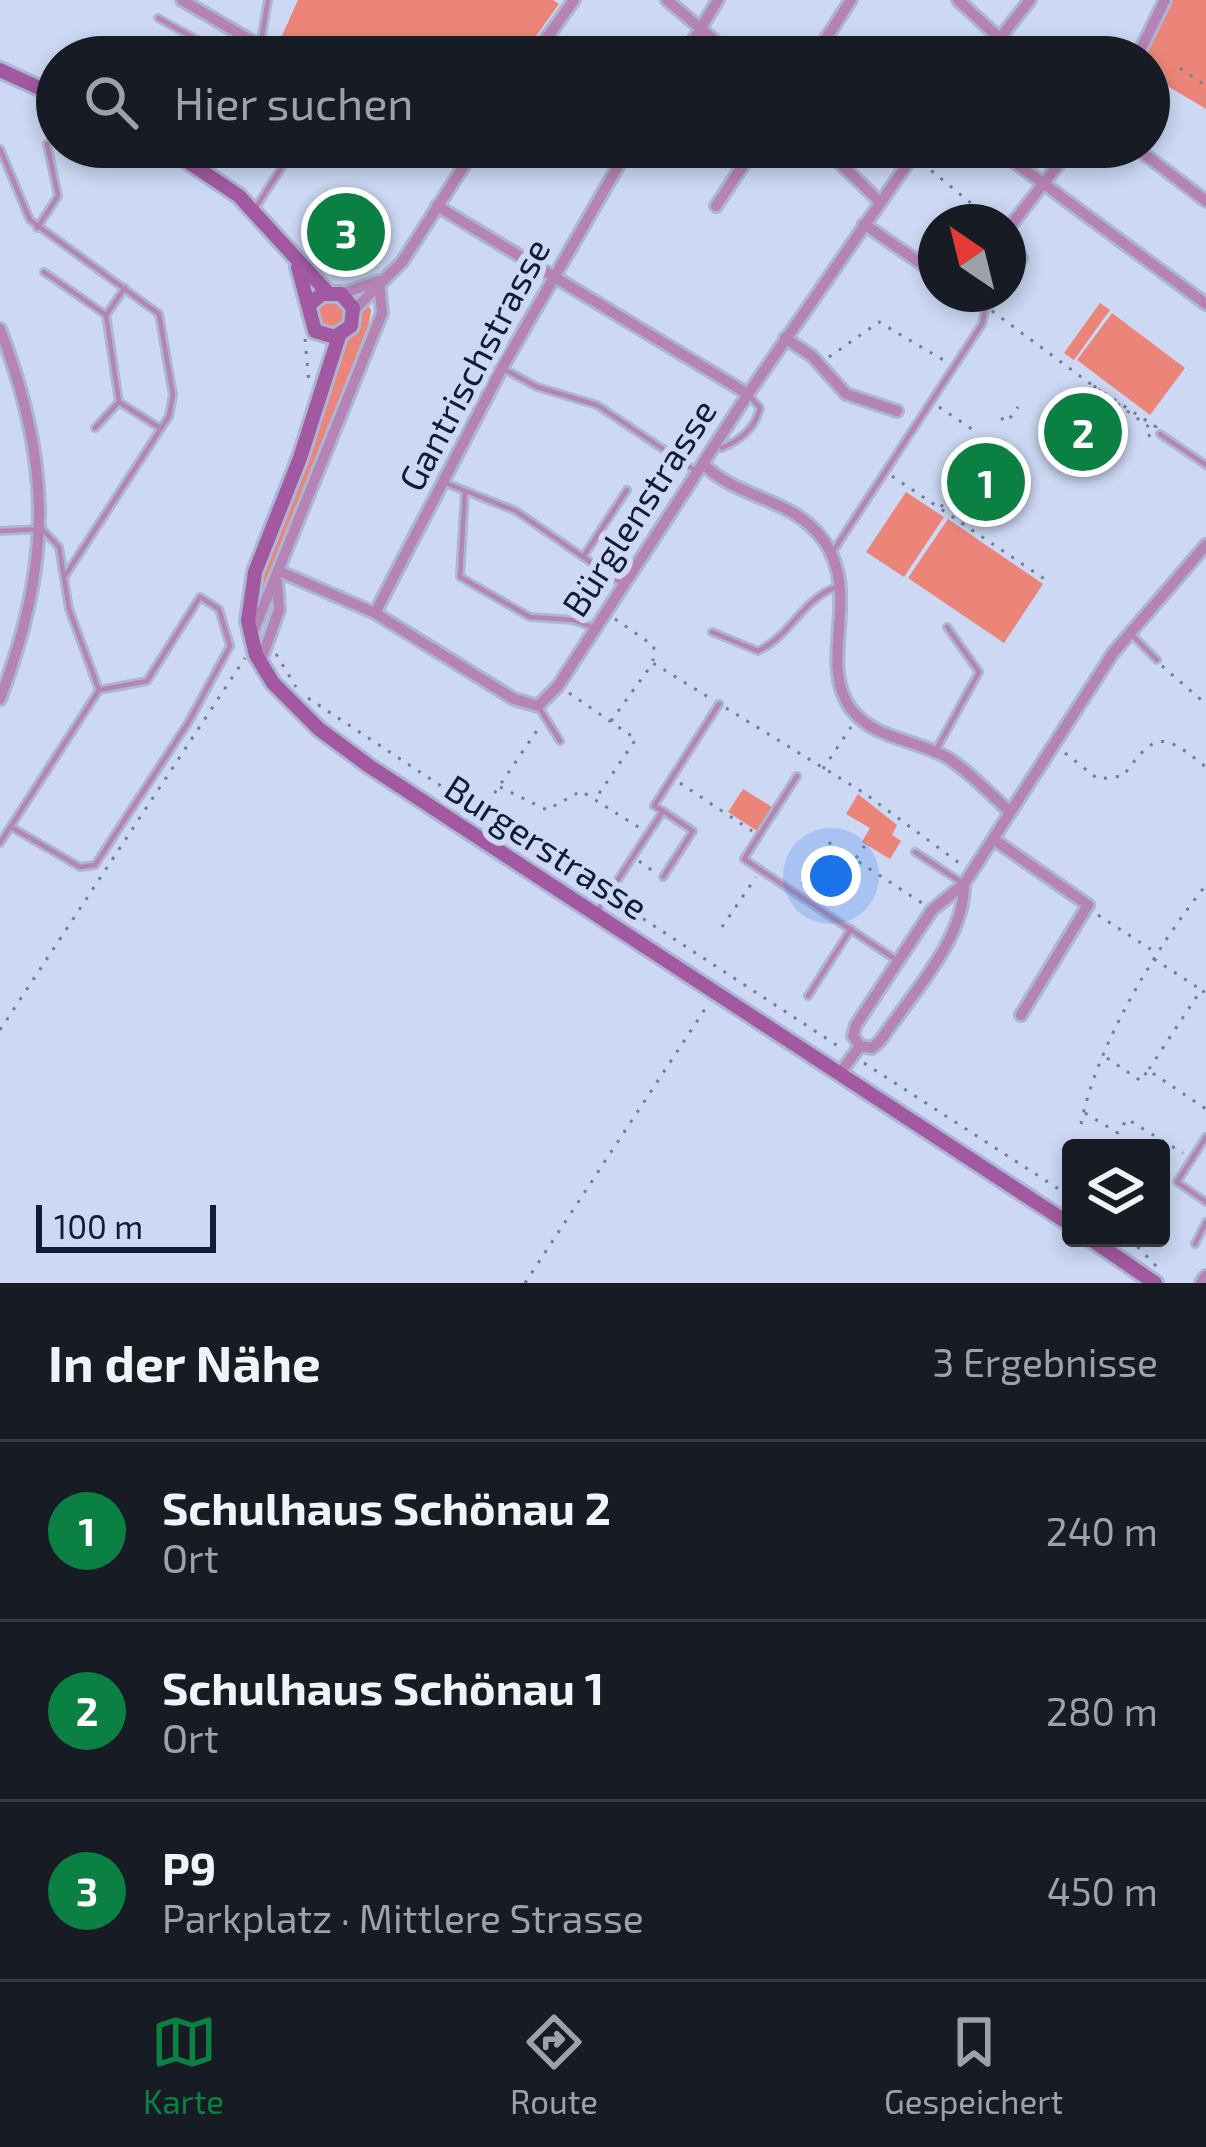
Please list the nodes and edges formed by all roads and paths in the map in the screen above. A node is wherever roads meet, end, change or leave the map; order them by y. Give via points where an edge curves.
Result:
1 (182, 0) edge
2 (268, 0) edge
3 (574, 0) edge
4 (668, 0) edge
5 (718, 0) edge
6 (851, 0) edge
7 (958, 0) edge
8 (1030, 0) edge
9 (1165, 0) edge
10 (158, 18) dead end
11 (700, 27) junction
12 (190, 36) edge
13 (243, 36) edge
14 (262, 36) edge
15 (548, 36) edge
16 (695, 36) edge
17 (710, 36) edge
18 (828, 36) edge
19 (996, 36) edge
20 (1001, 36) edge
21 (1147, 36) edge
22 (1180, 68) dead end
23 (0, 70) edge
24 (36, 86) edge
25 (1206, 86) edge
26 (0, 149) edge
27 (52, 168) edge
28 (202, 168) edge
29 (281, 168) edge
30 (462, 168) edge
31 (616, 168) edge
32 (741, 168) edge
33 (845, 168) edge
34 (903, 168) edge
35 (928, 168) edge
36 (1024, 168) edge
37 (1056, 168) edge
38 (1163, 168) edge
39 (1045, 183) junction
40 (879, 201) junction
41 (1206, 201) edge
42 (972, 204) edge
43 (437, 206) junction
44 (716, 206) dead end
45 (1026, 208) edge
46 (254, 210) junction
47 (864, 224) junction
48 (37, 228) junction
49 (918, 262) edge
50 (298, 267) junction
51 (44, 272) dead end
52 (553, 276) junction
53 (379, 281) junction
54 (125, 288) junction
55 (334, 293) junction
56 (311, 303) junction
57 (1206, 304) edge
58 (353, 311) junction
59 (985, 312) edge
60 (994, 312) edge
61 (106, 315) junction
62 (0, 328) edge
63 (311, 334) junction
64 (1037, 334) dead end
65 (339, 336) junction
66 (785, 338) junction
67 (1030, 343) junction
68 (954, 367) junction
69 (502, 368) junction
70 (820, 368) junction
71 (323, 377) junction
72 (748, 394) junction
73 (119, 402) junction
74 (1018, 407) dead end
75 (897, 411) dead end
76 (944, 411) dead end
77 (315, 412) junction
78 (1001, 418) dead end
79 (95, 428) dead end
80 (161, 429) junction
81 (972, 429) dead end
82 (1157, 432) junction
83 (1145, 441) dead end
84 (967, 444) dead end
85 (722, 448) dead end
86 (1206, 465) edge
87 (700, 468) junction
88 (886, 472) junction
89 (442, 482) junction
90 (627, 490) dead end
91 (466, 491) junction
92 (940, 508) junction
93 (42, 529) junction
94 (0, 531) edge
95 (1206, 545) edge
96 (832, 553) junction
97 (583, 557) junction
98 (65, 576) junction
99 (279, 577) junction
100 (1046, 580) dead end
101 (624, 585) junction
102 (842, 585) junction
103 (374, 613) junction
104 (606, 613) junction
105 (947, 627) dead end
106 (595, 628) junction
107 (712, 632) dead end
108 (1129, 632) junction
109 (250, 637) junction
110 (276, 641) dead end
111 (244, 659) dead end
112 (1157, 660) joint
113 (260, 663) junction
114 (653, 663) junction
115 (558, 686) junction
116 (99, 690) junction
117 (0, 699) edge
118 (719, 704) junction
119 (1206, 704) edge
120 (538, 706) junction
121 (858, 716) junction
122 (544, 720) junction
123 (611, 722) junction
124 (560, 741) dead end
125 (1054, 744) junction
126 (935, 752) junction
127 (1206, 767) edge
128 (822, 771) junction
129 (797, 776) dead end
130 (672, 778) junction
131 (835, 778) junction
132 (500, 787) junction
133 (828, 788) dead end
134 (596, 800) junction
135 (663, 811) junction
136 (1010, 812) junction
137 (480, 814) junction
138 (10, 826) junction
139 (648, 833) junction
140 (758, 836) junction
141 (993, 839) junction
142 (0, 843) edge
143 (866, 844) dead end
144 (915, 852) dead end
145 (633, 857) junction
146 (855, 860) junction
147 (761, 870) junction
148 (972, 872) junction
149 (663, 877) joint
150 (964, 884) junction
151 (1205, 888) edge
152 (796, 894) junction
153 (608, 896) junction
154 (1088, 908) junction
155 (932, 910) junction
156 (596, 913) junction
157 (956, 926) junction
158 (722, 927) dead end
159 (850, 929) junction
160 (1155, 956) junction
161 (899, 962) junction
162 (1204, 991) edge
163 (716, 992) junction
164 (808, 996) joint
165 (793, 1016) junction
166 (1021, 1016) dead end
167 (0, 1030) edge
168 (822, 1036) junction
169 (816, 1045) dead end
170 (857, 1051) junction
171 (1105, 1057) junction
172 (1148, 1070) junction
173 (840, 1072) junction
174 (1206, 1109) edge
175 (1083, 1112) junction
176 (1081, 1124) dead end
177 (1206, 1137) edge
178 (1192, 1158) junction
179 (1062, 1191) edge
180 (1206, 1202) edge
181 (1062, 1219) edge
182 (1206, 1222) edge
183 (1195, 1244) dead end
184 (1102, 1247) edge
185 (1138, 1247) edge
186 (1151, 1282) edge
187 (525, 1283) edge

1 - 13 street
2 - 14 lane
3 - 15 street
4 - 11 street
5 - 11 street
6 - 18 street
7 - 19 street
8 - 20 street
9 - 21 street
10 - 12 lane
11 - 16 street
11 - 17 street
22 - 25 path
23 - 24 main road
26 - 48 lane
27 - 48 lane via 58,196
28 - 46 main road
29 - 46 lane
30 - 43 street
31 - 52 street, Gantrischstrasse
32 - 44 street
33 - 40 street
34 - 40 street, Bürglenstrasse
35 - 42 path
36 - 39 street
37 - 39 street
38 - 41 street
39 - 45 street
39 - 57 street
40 - 47 street, Bürglenstrasse
43 - 52 street
43 - 53 street via 402,262
46 - 50 main road
47 - 49 street
47 - 66 street, Bürglenstrasse
48 - 54 lane
50 - 55 main road
50 - 56 main road
51 - 61 lane
52 - 69 street, Gantrischstrasse
52 - 72 street
53 - 55 street
53 - 58 street
53 - 99 street via 382,314
54 - 61 lane
54 - 80 lane via 165,327 172,406
55 - 56 main road
55 - 58 main road
56 - 63 main road
58 - 65 main road
59 - 68 lane
60 - 67 path
61 - 73 lane
62 - 93 street via 24,406
63 - 65 main road
63 - 71 main road, Burgerstrasse
63 - 77 path
64 - 67 path
65 - 71 main road, Burgerstrasse
66 - 70 street
66 - 72 street, Bürglenstrasse
67 - 82 path
68 - 70 path via 879,322
68 - 88 lane
69 - 87 lane via 597,405
69 - 89 street, Gantrischstrasse
70 - 75 street via 846,394
71 - 77 main road, Burgerstrasse
72 - 85 lane via 760,408 757,420
72 - 87 street, Bürglenstrasse
73 - 79 lane
73 - 80 lane
74 - 78 path via 1007,422
76 - 81 path
77 - 109 main road, Burgerstrasse via 252,582
80 - 98 lane
82 - 83 path
82 - 86 lane
84 - 92 path via 959,461 967,468
87 - 96 street via 799,515
87 - 101 street, Bürglenstrasse
88 - 92 path
88 - 96 lane
89 - 91 lane
89 - 103 street, Gantrischstrasse
90 - 97 lane
91 - 97 lane via 516,512
91 - 106 lane via 460,577 530,616
92 - 100 path
93 - 94 lane
93 - 98 lane via 59,547
93 - 117 street via 32,608
95 - 108 street
96 - 102 street
97 - 101 lane
98 - 116 lane
99 - 103 street
99 - 109 street
99 - 113 street via 279,610
101 - 104 street, Bürglenstrasse
102 - 107 lane via 804,606 777,642 758,651
102 - 121 street via 839,678
103 - 120 street
104 - 106 street, Bürglenstrasse
104 - 114 path via 654,646
105 - 126 lane via 979,672
106 - 115 street, Bürglenstrasse
108 - 112 lane
108 - 125 street
109 - 113 main road, Burgerstrasse
110 - 137 path via 280,663 304,695
111 - 167 path
112 - 119 path
113 - 156 main road, Burgerstrasse via 328,736
114 - 118 path
114 - 123 path
115 - 120 street, Bürglenstrasse
115 - 123 path
116 - 138 lane
116 - 138 lane via 146,681 200,597 219,609 230,646 95,865 80,867
118 - 128 path
118 - 130 lane
120 - 122 lane
121 - 126 street
121 - 128 path
122 - 124 lane
122 - 132 path
123 - 134 path via 636,739
125 - 127 path via 1098,779 1123,776 1148,742 1160,739
125 - 136 street
126 - 136 street
128 - 131 path
129 - 140 lane
130 - 135 lane via 655,806
130 - 140 path
131 - 133 path
131 - 148 path
132 - 134 path via 547,810 581,791
132 - 137 path
134 - 139 path
135 - 139 lane
135 - 149 lane via 693,831
136 - 141 street
137 - 153 path
138 - 142 lane
139 - 145 lane
140 - 147 lane via 744,859
141 - 148 street
141 - 154 street
143 - 146 path
144 - 150 lane
145 - 149 path
145 - 153 lane
146 - 152 path via 830,843
146 - 155 path
147 - 152 lane
147 - 158 path
148 - 150 street
150 - 155 street
150 - 157 street
151 - 160 path
152 - 159 lane
153 - 156 lane
153 - 165 path
154 - 160 path
154 - 166 street
155 - 157 street via 951,911
155 - 161 street
156 - 163 main road, Burgerstrasse
157 - 170 street via 880,1041
159 - 161 lane
159 - 164 lane
160 - 162 path
160 - 171 path
161 - 170 street via 854,1029
162 - 172 path
163 - 173 main road, Burgerstrasse
163 - 187 path
164 - 165 path
165 - 168 path
168 - 169 path
168 - 170 path
170 - 173 street
170 - 179 path
171 - 172 path via 1141,1081
171 - 175 path
172 - 174 path
173 - 181 main road, Burgerstrasse
175 - 176 path
175 - 178 path via 1118,1133 1127,1119
177 - 178 lane
178 - 180 lane via 1177,1181
182 - 183 lane
184 - 186 main road
185 - 186 path via 1161,1269

